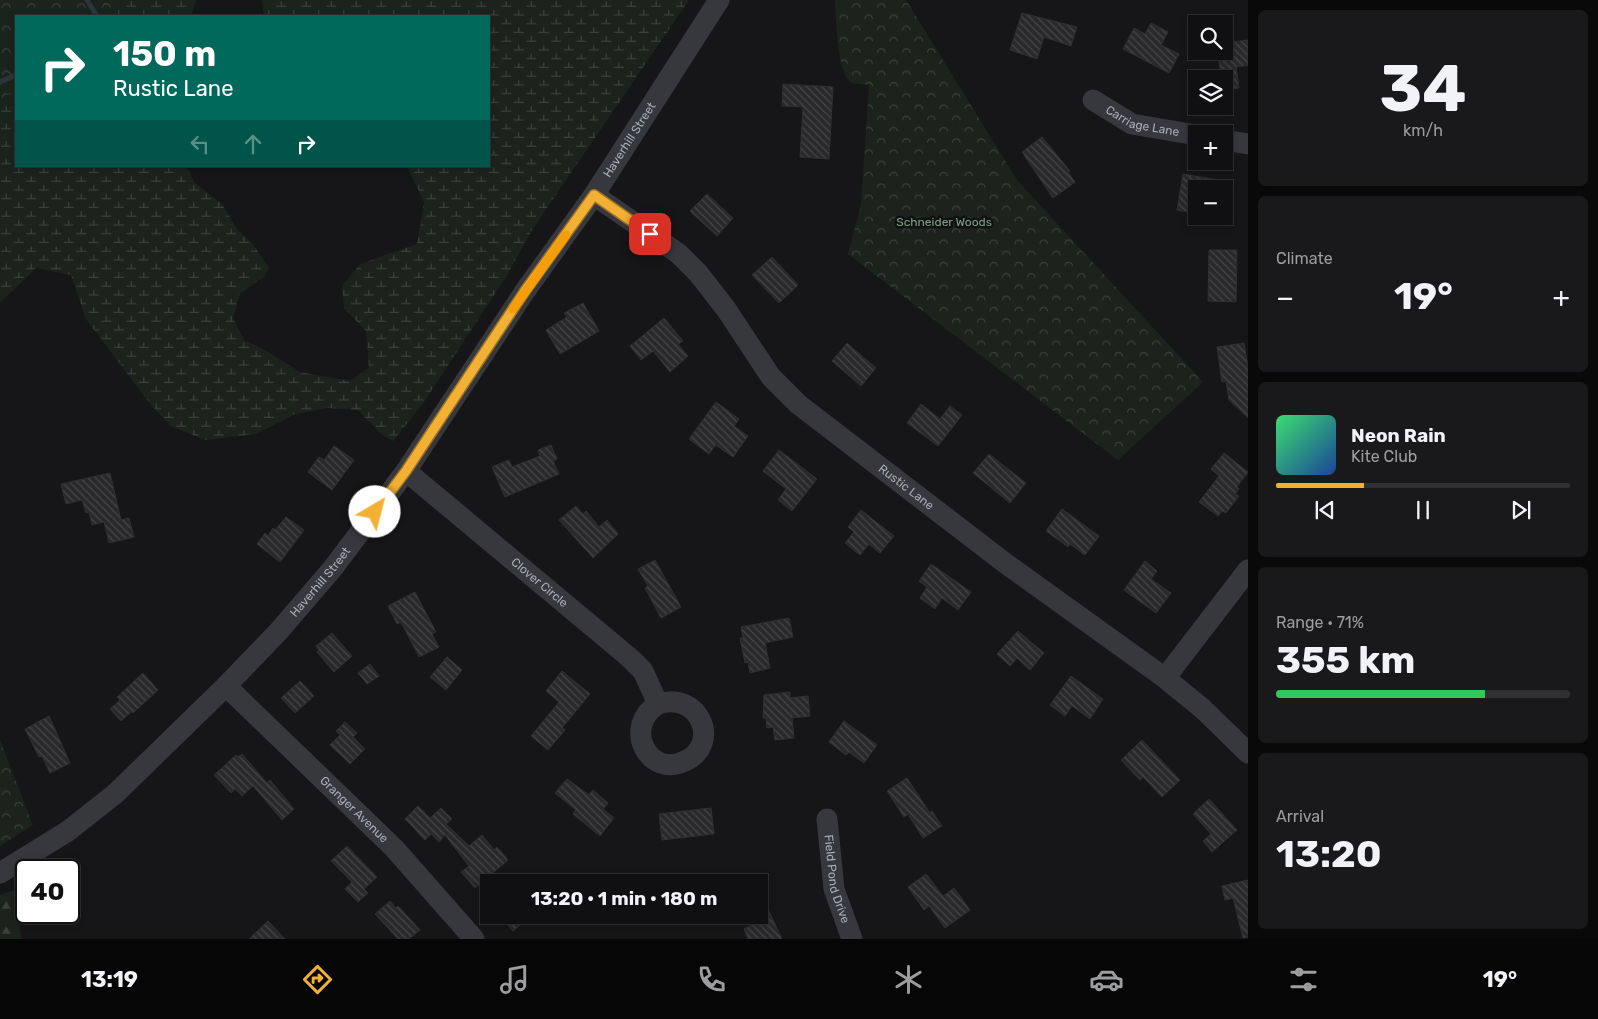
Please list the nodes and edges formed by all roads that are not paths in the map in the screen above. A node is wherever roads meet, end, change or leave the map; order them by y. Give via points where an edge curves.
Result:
1 (719, 0) edge
2 (1093, 100) dead end
3 (1188, 134) edge
4 (1233, 142) edge
5 (1248, 144) edge
6 (594, 195) junction
7 (406, 471) junction
8 (1248, 570) edge
9 (1164, 678) junction
10 (226, 686) junction
11 (658, 704) dead end
12 (1248, 753) edge
13 (827, 819) dead end
14 (0, 873) edge
15 (474, 939) edge
16 (852, 939) edge

1 - 6 street, Haverhill Street
2 - 3 street, Carriage Lane via 1132,124
4 - 5 street
6 - 7 street, Haverhill Street via 525,291
6 - 9 street, Rustic Lane via 679,254 698,272 771,377 798,404 1005,563
7 - 10 street, Haverhill Street via 305,601
7 - 11 street, Clover Circle via 612,640 643,671
8 - 9 street
9 - 12 street, Rustic Lane via 1203,709
10 - 14 street, Haverhill Street via 85,819
10 - 15 street, Granger Avenue via 394,848
13 - 16 street, Field Pond Drive via 834,889

